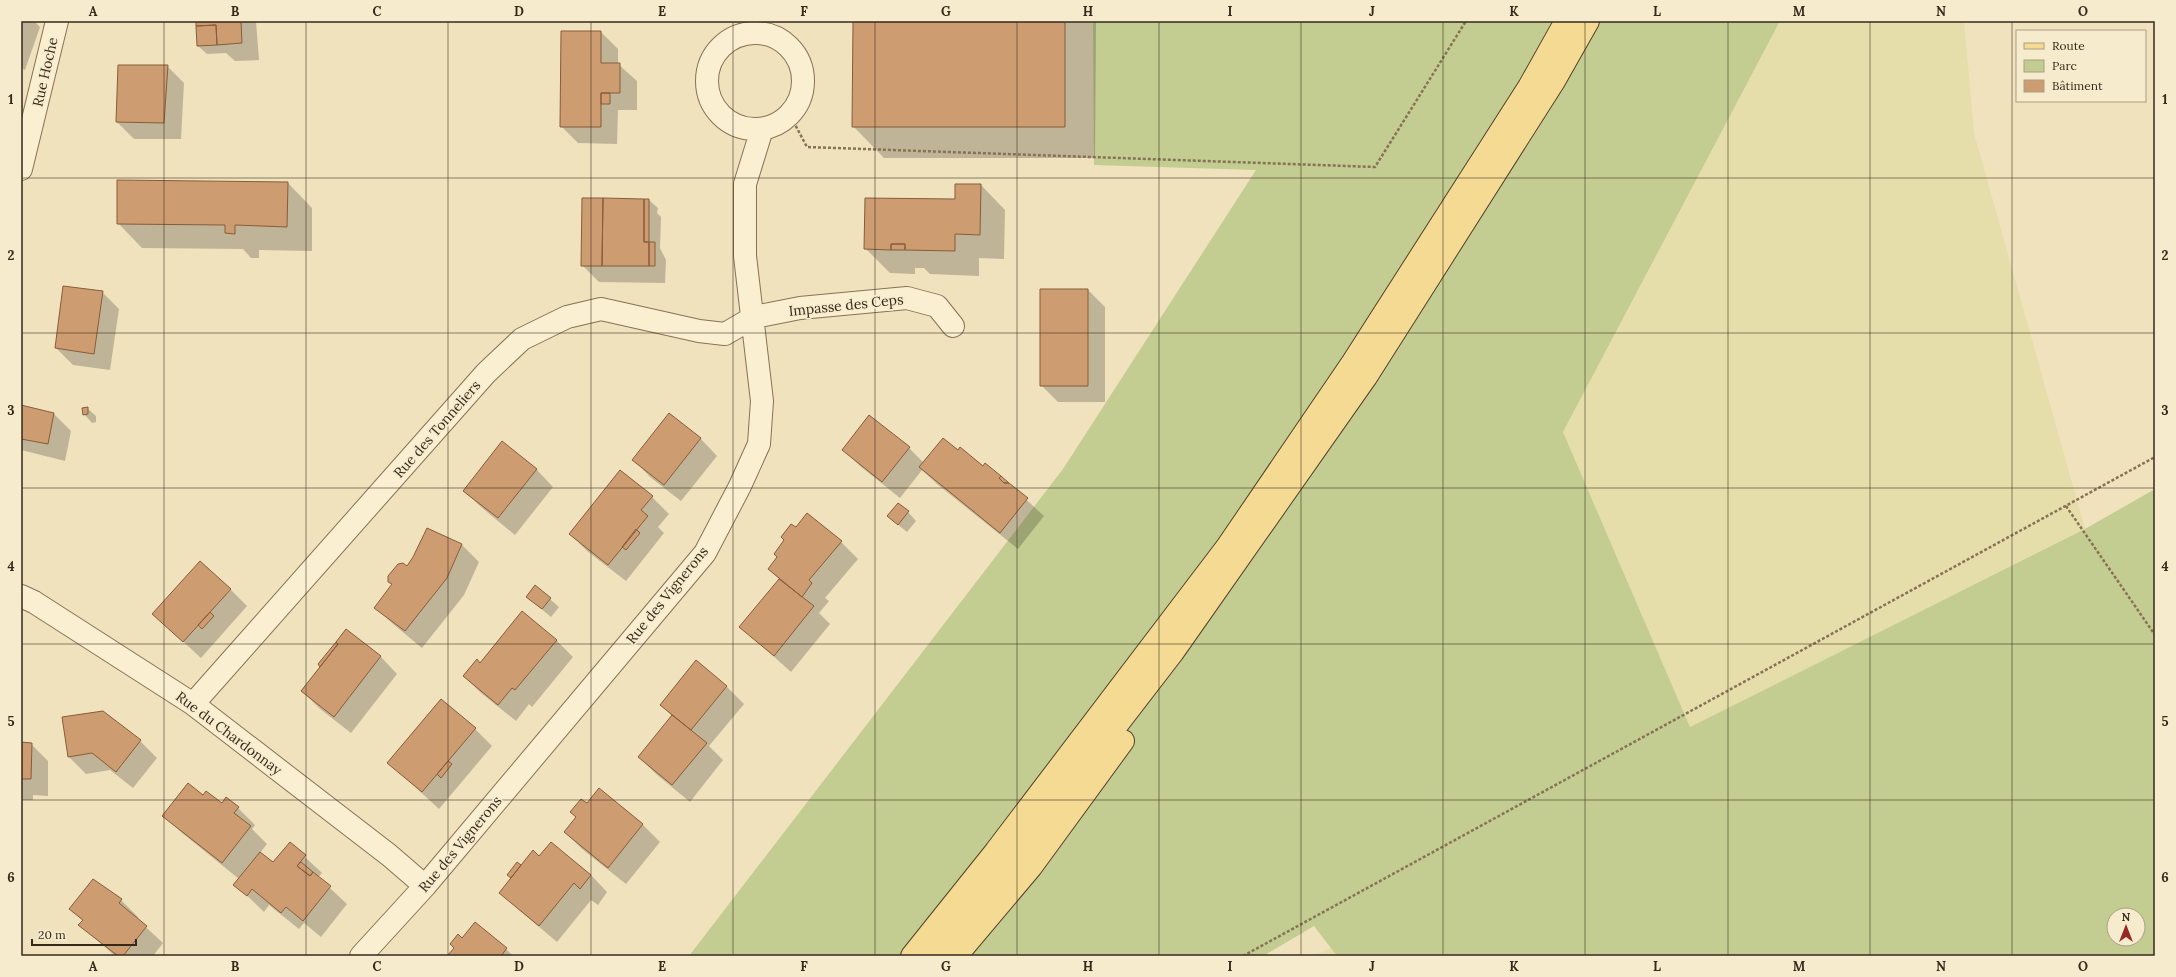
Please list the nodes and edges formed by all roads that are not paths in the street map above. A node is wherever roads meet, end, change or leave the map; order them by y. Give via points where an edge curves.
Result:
1 (57, 21) edge
2 (1566, 21) edge
3 (1588, 21) edge
4 (779, 29) edge
5 (762, 129) junction
6 (25, 133) edge
7 (21, 169) edge
8 (754, 317) junction
9 (953, 326) dead end
10 (21, 596) edge
11 (1173, 652) junction
12 (193, 704) junction
13 (425, 886) junction
14 (361, 956) edge
15 (912, 956) edge
16 (934, 956) edge
17 (956, 956) edge

1 - 6 street, Rue Hoche
2 - 15 main road via 1529,87 1353,362 1227,547 1001,845
3 - 11 main road via 1554,81 1366,376
4 - 5 street via 800,65 803,75 802,92 789,115 775,125
4 - 5 street via 736,36 722,45 712,57 706,78 710,99 719,114 728,122 745,128
5 - 8 street, Rue des Vignerons via 744,184 745,256
6 - 7 street, Rue Hoche
8 - 9 street, Impasse des Ceps via 800,308 907,298 937,306
8 - 12 street, Rue des Tonneliers via 725,334 698,331 601,309 567,317 522,340 486,373
8 - 13 street, Rue des Vignerons via 762,401 759,444 705,553
10 - 12 street, Rue du Chardonnay
11 - 16 main road via 979,904
11 - 17 main road via 1155,696 1031,867
12 - 13 street, Rue du Chardonnay via 389,855
13 - 14 street, Rue des Vignerons

